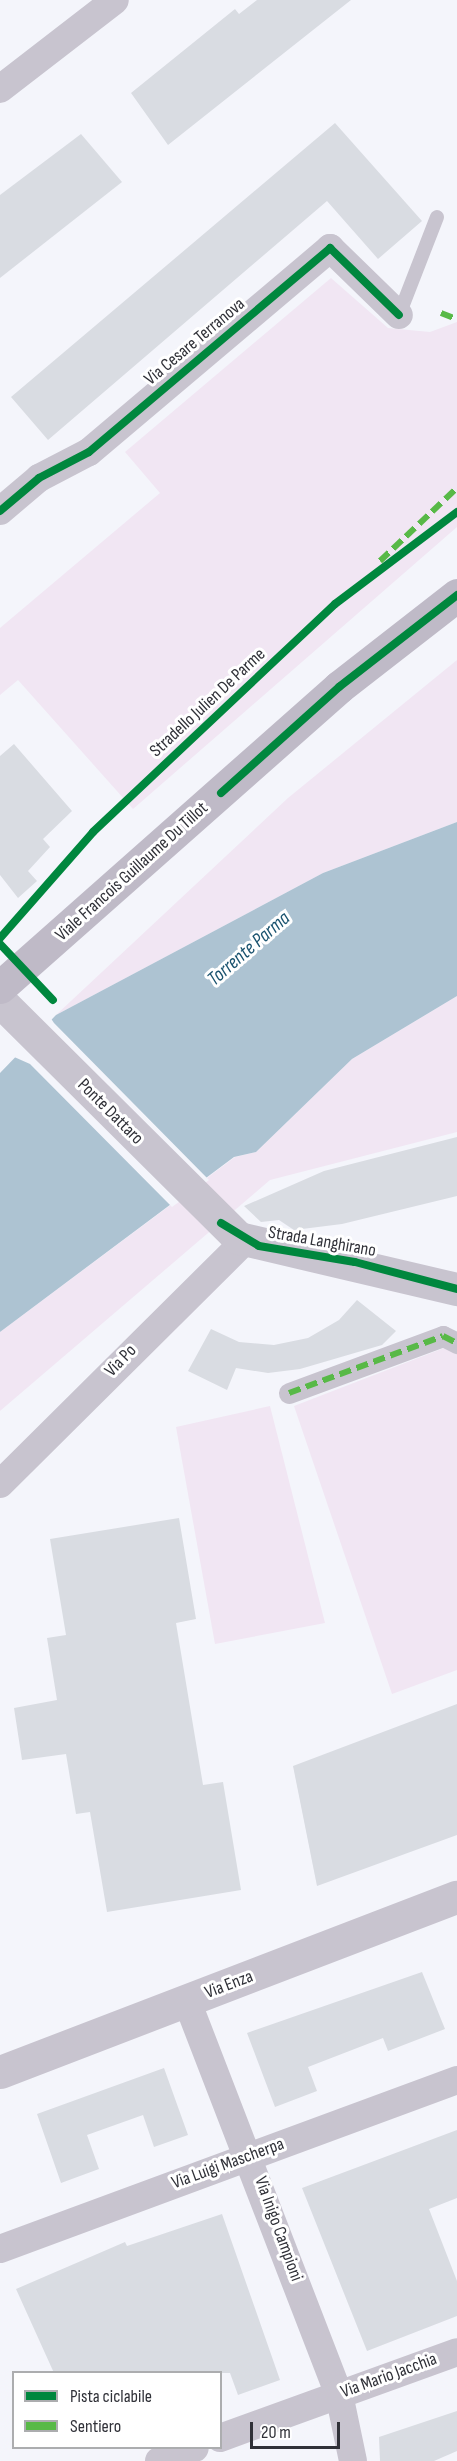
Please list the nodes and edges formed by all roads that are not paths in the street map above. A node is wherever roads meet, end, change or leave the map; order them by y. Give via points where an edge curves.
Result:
1 (99, 5) edge
2 (0, 89) edge
3 (437, 217) dead end
4 (399, 315) joint
5 (0, 511) edge
6 (457, 595) edge
7 (0, 987) edge
8 (0, 1001) edge
9 (233, 1232) junction
10 (457, 1289) edge
11 (457, 1342) edge
12 (289, 1393) dead end
13 (0, 1484) edge
14 (457, 1897) edge
15 (187, 2001) junction
16 (0, 2072) edge
17 (457, 2080) edge
18 (250, 2155) junction
19 (0, 2249) edge
20 (457, 2352) edge
21 (339, 2394) junction
22 (222, 2437) edge
23 (192, 2449) edge
24 (159, 2461) edge
25 (353, 2461) edge

1 - 2 street
3 - 4 lane, Via Cesare Terranova
4 - 5 street, Via Cesare Terranova via 330,248 89,452 39,478
6 - 7 main road, Viale Francois Guillaume Du Tillot via 339,687
8 - 9 street, Ponte Dattaro
9 - 10 street, Strada Langhirano
9 - 13 street, Via Po
11 - 12 street via 443,1336
14 - 15 street, Via Enza
15 - 16 street, Via Enza
15 - 18 street, Via Inigo Campioni
17 - 18 street, Via Luigi Mascherpa
18 - 19 street, Via Luigi Mascherpa
18 - 21 street, Via Inigo Campioni
20 - 21 street, Via Mario Jacchia
21 - 22 street, Via Mario Jacchia
21 - 25 street, Via Inigo Campioni
23 - 24 street

